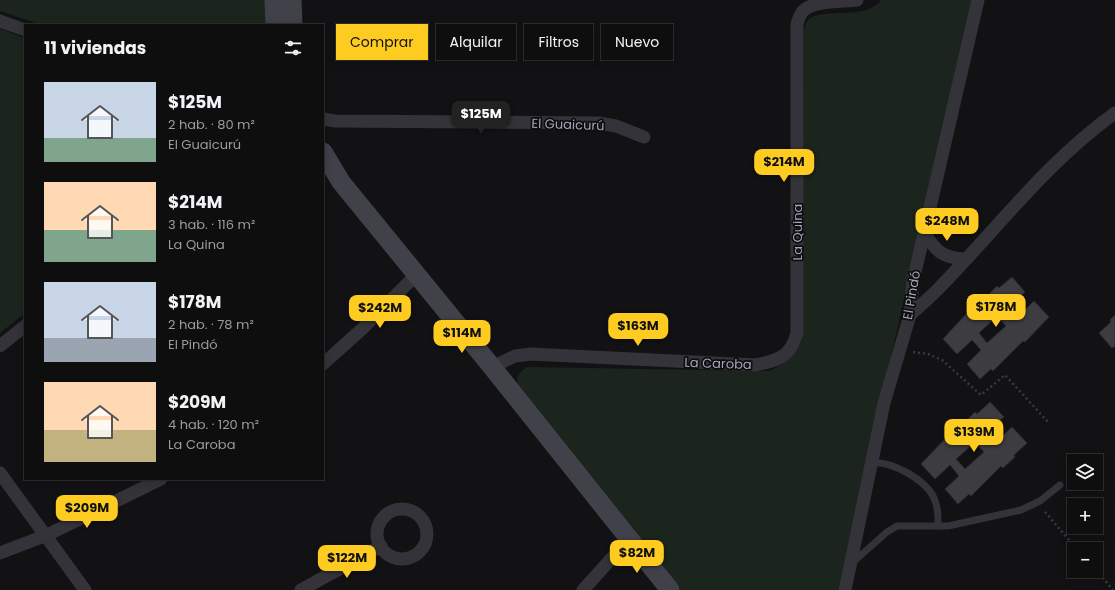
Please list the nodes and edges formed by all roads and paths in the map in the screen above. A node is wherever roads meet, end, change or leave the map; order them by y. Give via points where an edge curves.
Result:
1 (274, 0) edge
2 (292, 0) edge
3 (857, 0) edge
4 (978, 0) edge
5 (0, 21) edge
6 (275, 24) edge
7 (293, 24) edge
8 (24, 30) edge
9 (1115, 113) edge
10 (324, 118) edge
11 (644, 137) dead end
12 (324, 154) edge
13 (924, 232) junction
14 (966, 259) junction
15 (417, 274) junction
16 (910, 315) junction
17 (24, 327) edge
18 (794, 344) joint
19 (0, 346) edge
20 (898, 351) junction
21 (324, 363) edge
22 (492, 367) junction
23 (1048, 422) dead end
24 (871, 463) junction
25 (0, 473) edge
26 (159, 480) edge
27 (1060, 485) dead end
28 (1036, 503) junction
29 (938, 526) junction
30 (47, 535) junction
31 (629, 539) junction
32 (1071, 542) edge
33 (381, 546) dead end
34 (0, 553) edge
35 (850, 564) junction
36 (1103, 578) edge
37 (85, 590) edge
38 (302, 590) edge
39 (583, 590) edge
40 (670, 590) edge
41 (845, 590) edge
42 (1114, 590) edge

1 - 6 main road
2 - 7 main road
3 - 18 street, La Quina via 812,6 802,13 797,24 797,333
4 - 13 street, El Pindó
5 - 8 street
9 - 14 street via 1080,140 1015,204
10 - 11 street, El Guaicurú via 335,121 598,123 616,126
12 - 15 main road via 341,182
13 - 14 street via 939,251 950,258
13 - 16 street, El Pindó via 913,281
14 - 16 street
15 - 21 street
15 - 22 main road
16 - 20 street, El Pindó
17 - 19 street
18 - 22 street, La Caroba via 781,358 755,365 531,354 515,356
20 - 23 path via 928,354 942,360 981,395 1005,375
20 - 24 street, El Pindó
22 - 31 main road
24 - 29 lane via 878,462 897,467 928,488 937,510
24 - 35 street, El Pindó
25 - 30 street
26 - 30 street
27 - 28 lane
28 - 29 lane via 1021,510 961,524
28 - 32 path
29 - 35 lane via 897,526
30 - 34 street
30 - 37 street
31 - 39 street
31 - 40 main road
33 - 38 street
35 - 41 street, El Pindó
36 - 42 path

